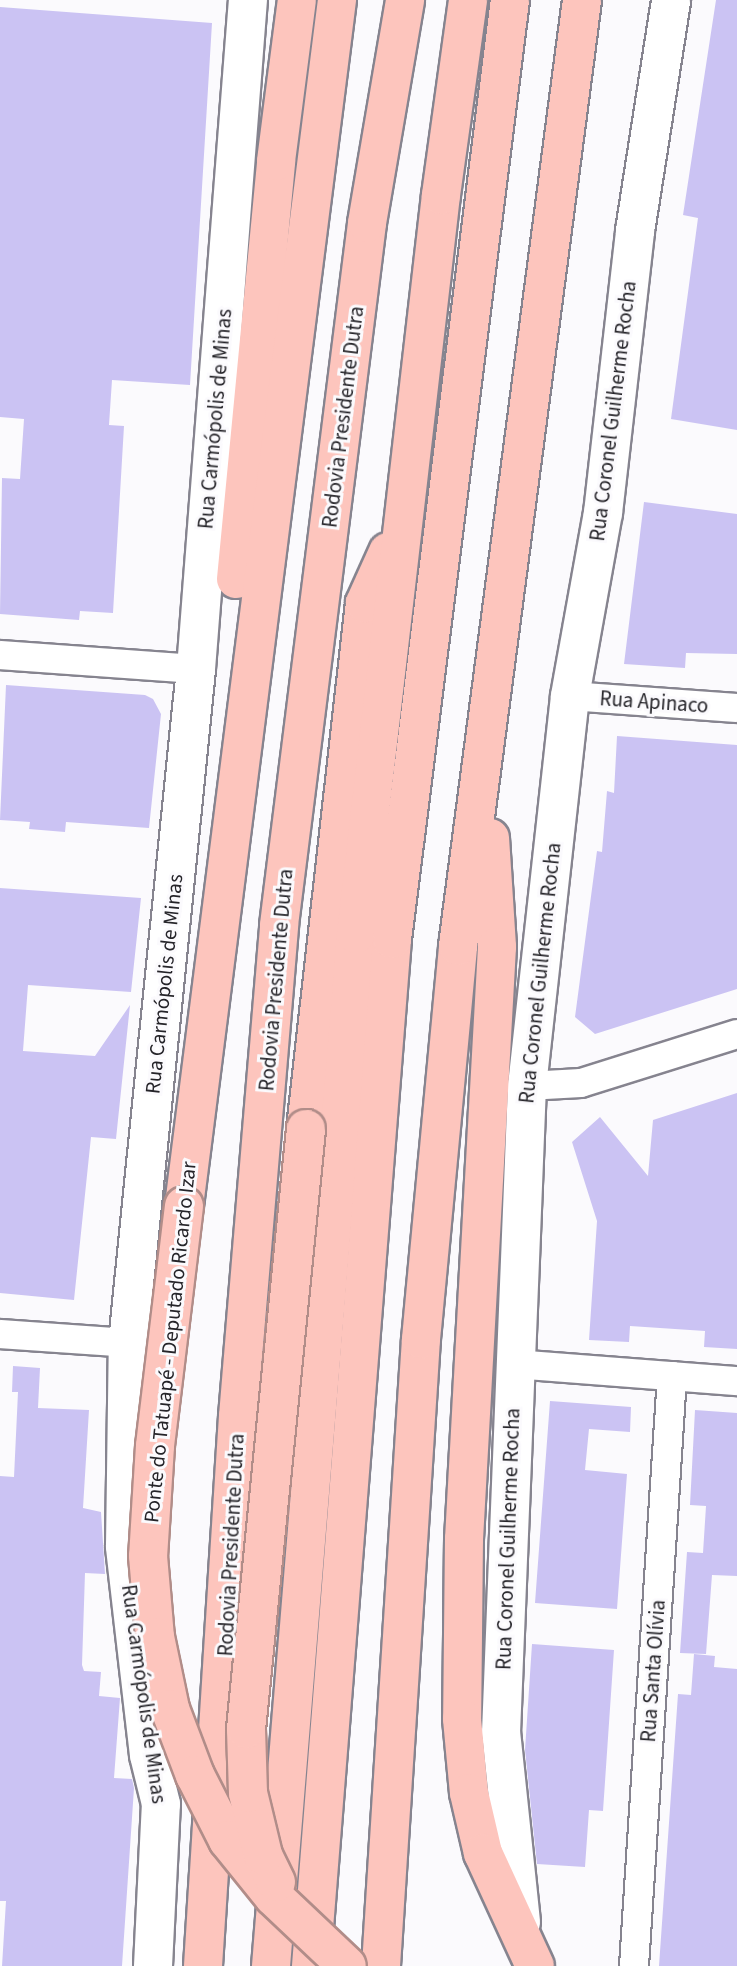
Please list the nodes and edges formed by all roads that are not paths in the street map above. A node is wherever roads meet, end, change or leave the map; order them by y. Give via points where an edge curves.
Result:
1 (248, 0) edge
2 (297, 0) edge
3 (337, 0) edge
4 (404, 0) edge
5 (468, 0) edge
6 (510, 0) edge
7 (582, 0) edge
8 (671, 0) edge
9 (403, 519) junction
10 (0, 655) edge
11 (196, 669) junction
12 (570, 696) junction
13 (737, 708) edge
14 (485, 755) junction
15 (229, 825) junction
16 (737, 1034) edge
17 (527, 1086) junction
18 (0, 1334) edge
19 (128, 1343) junction
20 (515, 1364) junction
21 (672, 1377) junction
22 (737, 1381) edge
23 (384, 1909) junction
24 (291, 1912) junction
25 (531, 1959) edge
26 (153, 1966) edge
27 (203, 1966) edge
28 (271, 1966) edge
29 (311, 1966) edge
30 (348, 1966) edge
31 (373, 1966) edge
32 (381, 1966) edge
33 (634, 1966) edge

1 - 11 main road, Rua Carmópolis de Minas
2 - 15 highway via 276,161 228,659
3 - 15 highway
4 - 27 highway, Rodovia Presidente Dutra via 367,223 279,925 239,1416
5 - 9 highway
6 - 29 highway via 393,939
7 - 14 highway
8 - 12 main road, Rua Coronel Guilherme Rocha via 635,231 603,513
9 - 24 highway, bridge via 365,603 246,1729 248,1793 263,1855
9 - 28 highway via 356,934
10 - 11 street
11 - 19 main road, Rua Carmópolis de Minas
12 - 13 street, Rua Apinaco
12 - 17 main road, Rua Coronel Guilherme Rocha
14 - 23 highway via 458,946 421,1339
14 - 25 highway via 496,947 464,1539 461,1719 468,1793 483,1853
15 - 24 highway, Ponte do Tatuapé - Deputado Ricardo Izar, bridge via 155,1446 148,1556 155,1637 170,1709 195,1775 229,1840
16 - 17 street via 590,1081
17 - 20 main road, Rua Coronel Guilherme Rocha
18 - 19 street
19 - 26 main road, Rua Carmópolis de Minas via 125,1546 143,1714 162,1804
20 - 21 street
20 - 25 main road, Rua Coronel Guilherme Rocha via 501,1733 514,1884
21 - 22 street
21 - 33 street, Rua Santa Olívia
23 - 31 highway
23 - 32 highway
24 - 30 highway, Ponte do Tatuapé - Deputado Ricardo Izar, bridge

